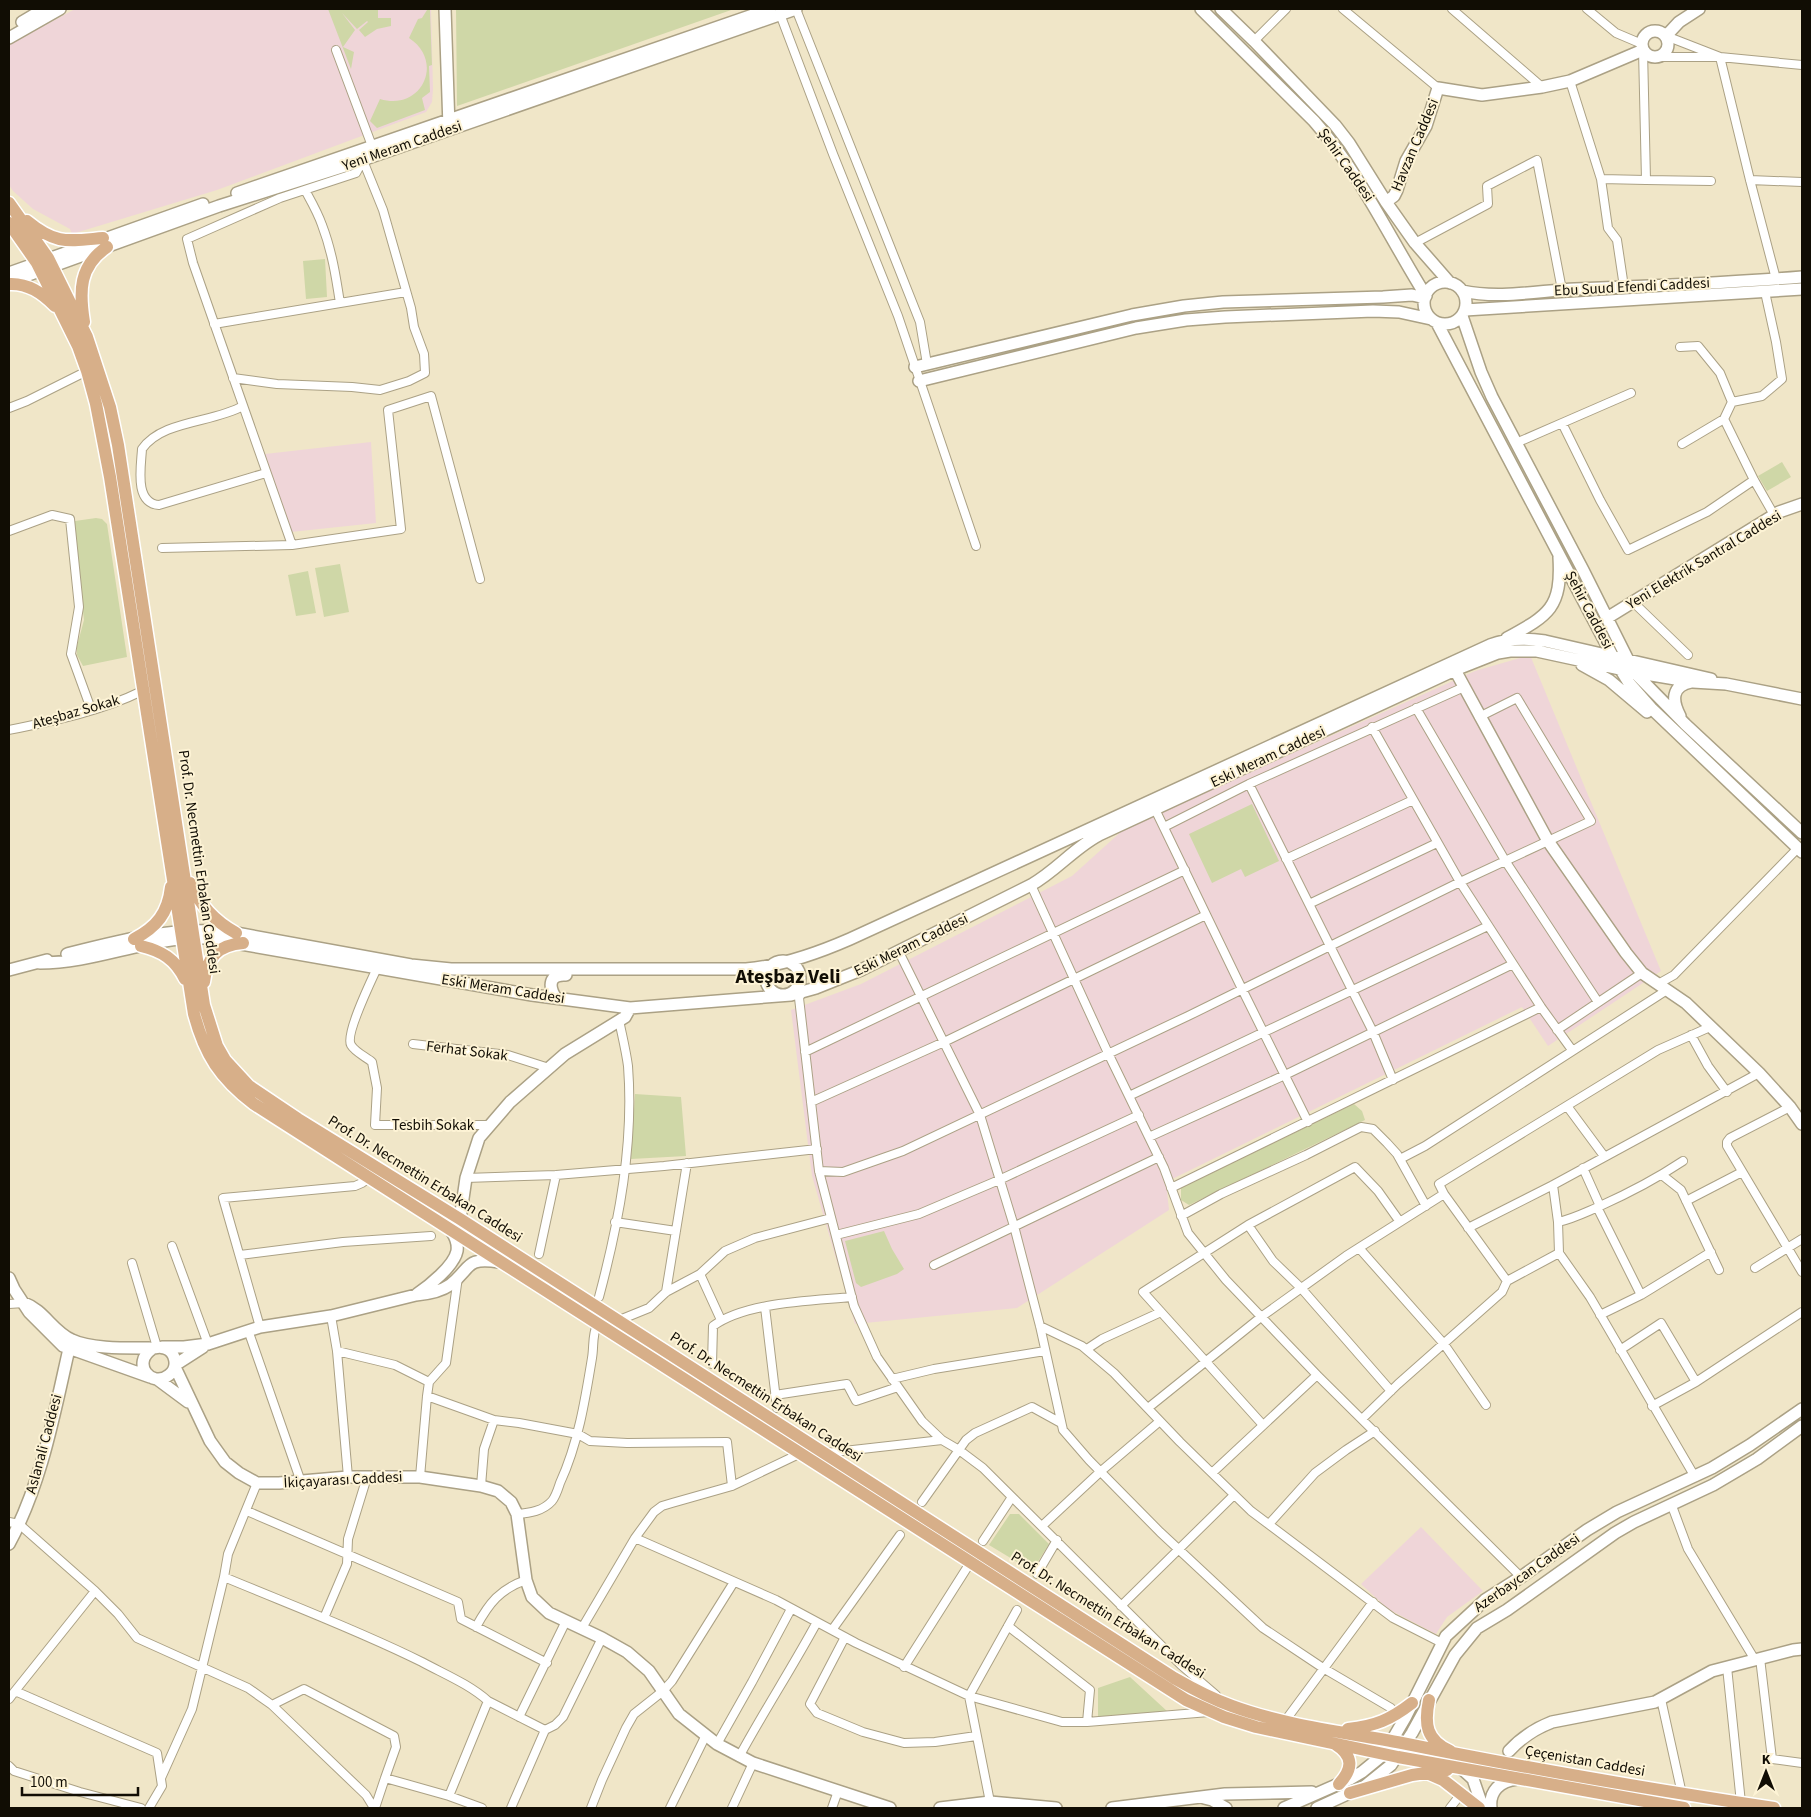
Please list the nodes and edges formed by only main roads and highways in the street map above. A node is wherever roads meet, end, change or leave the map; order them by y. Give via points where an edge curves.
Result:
1 (11, 213) edge
2 (45, 265) junction
3 (9, 283) edge
4 (62, 314) junction
5 (87, 337) junction
6 (184, 868) junction
7 (173, 875) junction
8 (188, 934) junction
9 (190, 989) junction
10 (204, 1005) junction
11 (1429, 1700) road end
12 (1412, 1703) road end
13 (1334, 1737) junction
14 (1392, 1742) joint
15 (1384, 1754) joint
16 (1459, 1756) junction
17 (1462, 1769) junction
18 (1424, 1772) junction
19 (1339, 1784) road end
20 (1350, 1793) road end
21 (1481, 1808) edge
22 (1684, 1808) edge
23 (1774, 1808) edge

1 - 2 main road, Prof. Dr. Necmettin Erbakan Caddesi
1 - 5 main road via 58,239 105,242 81,285
2 - 4 main road, Prof. Dr. Necmettin Erbakan Caddesi
2 - 5 main road, Prof. Dr. Necmettin Erbakan Caddesi
3 - 4 main road via 33,289
4 - 7 main road, Prof. Dr. Necmettin Erbakan Caddesi via 88,371 103,435
5 - 6 main road, Prof. Dr. Necmettin Erbakan Caddesi via 110,407 118,445
6 - 8 main road, Prof. Dr. Necmettin Erbakan Caddesi
6 - 10 main road via 206,910 240,938 211,958 205,974
7 - 8 main road, Prof. Dr. Necmettin Erbakan Caddesi
7 - 9 main road via 165,912 138,942 175,962
8 - 9 main road, Prof. Dr. Necmettin Erbakan Caddesi
8 - 10 main road, Prof. Dr. Necmettin Erbakan Caddesi
9 - 13 main road, Prof. Dr. Necmettin Erbakan Caddesi via 204,1047 220,1073 254,1104 1170,1691 1211,1712 1256,1727
10 - 13 main road, Prof. Dr. Necmettin Erbakan Caddesi via 221,1053 237,1074 249,1086 298,1119 460,1219 1174,1678 1232,1706
11 - 16 main road via 1426,1714 1429,1733 1439,1745
12 - 13 main road via 1376,1725
13 - 14 main road, Prof. Dr. Necmettin Erbakan Caddesi
13 - 15 main road, Prof. Dr. Necmettin Erbakan Caddesi
13 - 19 main road via 1349,1759 1348,1771
14 - 16 main road, Çeçenistan Caddesi
15 - 17 main road, Çeçenistan Caddesi
16 - 23 main road, Çeçenistan Caddesi
17 - 18 main road
17 - 22 main road, Çeçenistan Caddesi
18 - 20 main road
18 - 21 main road via 1443,1780

